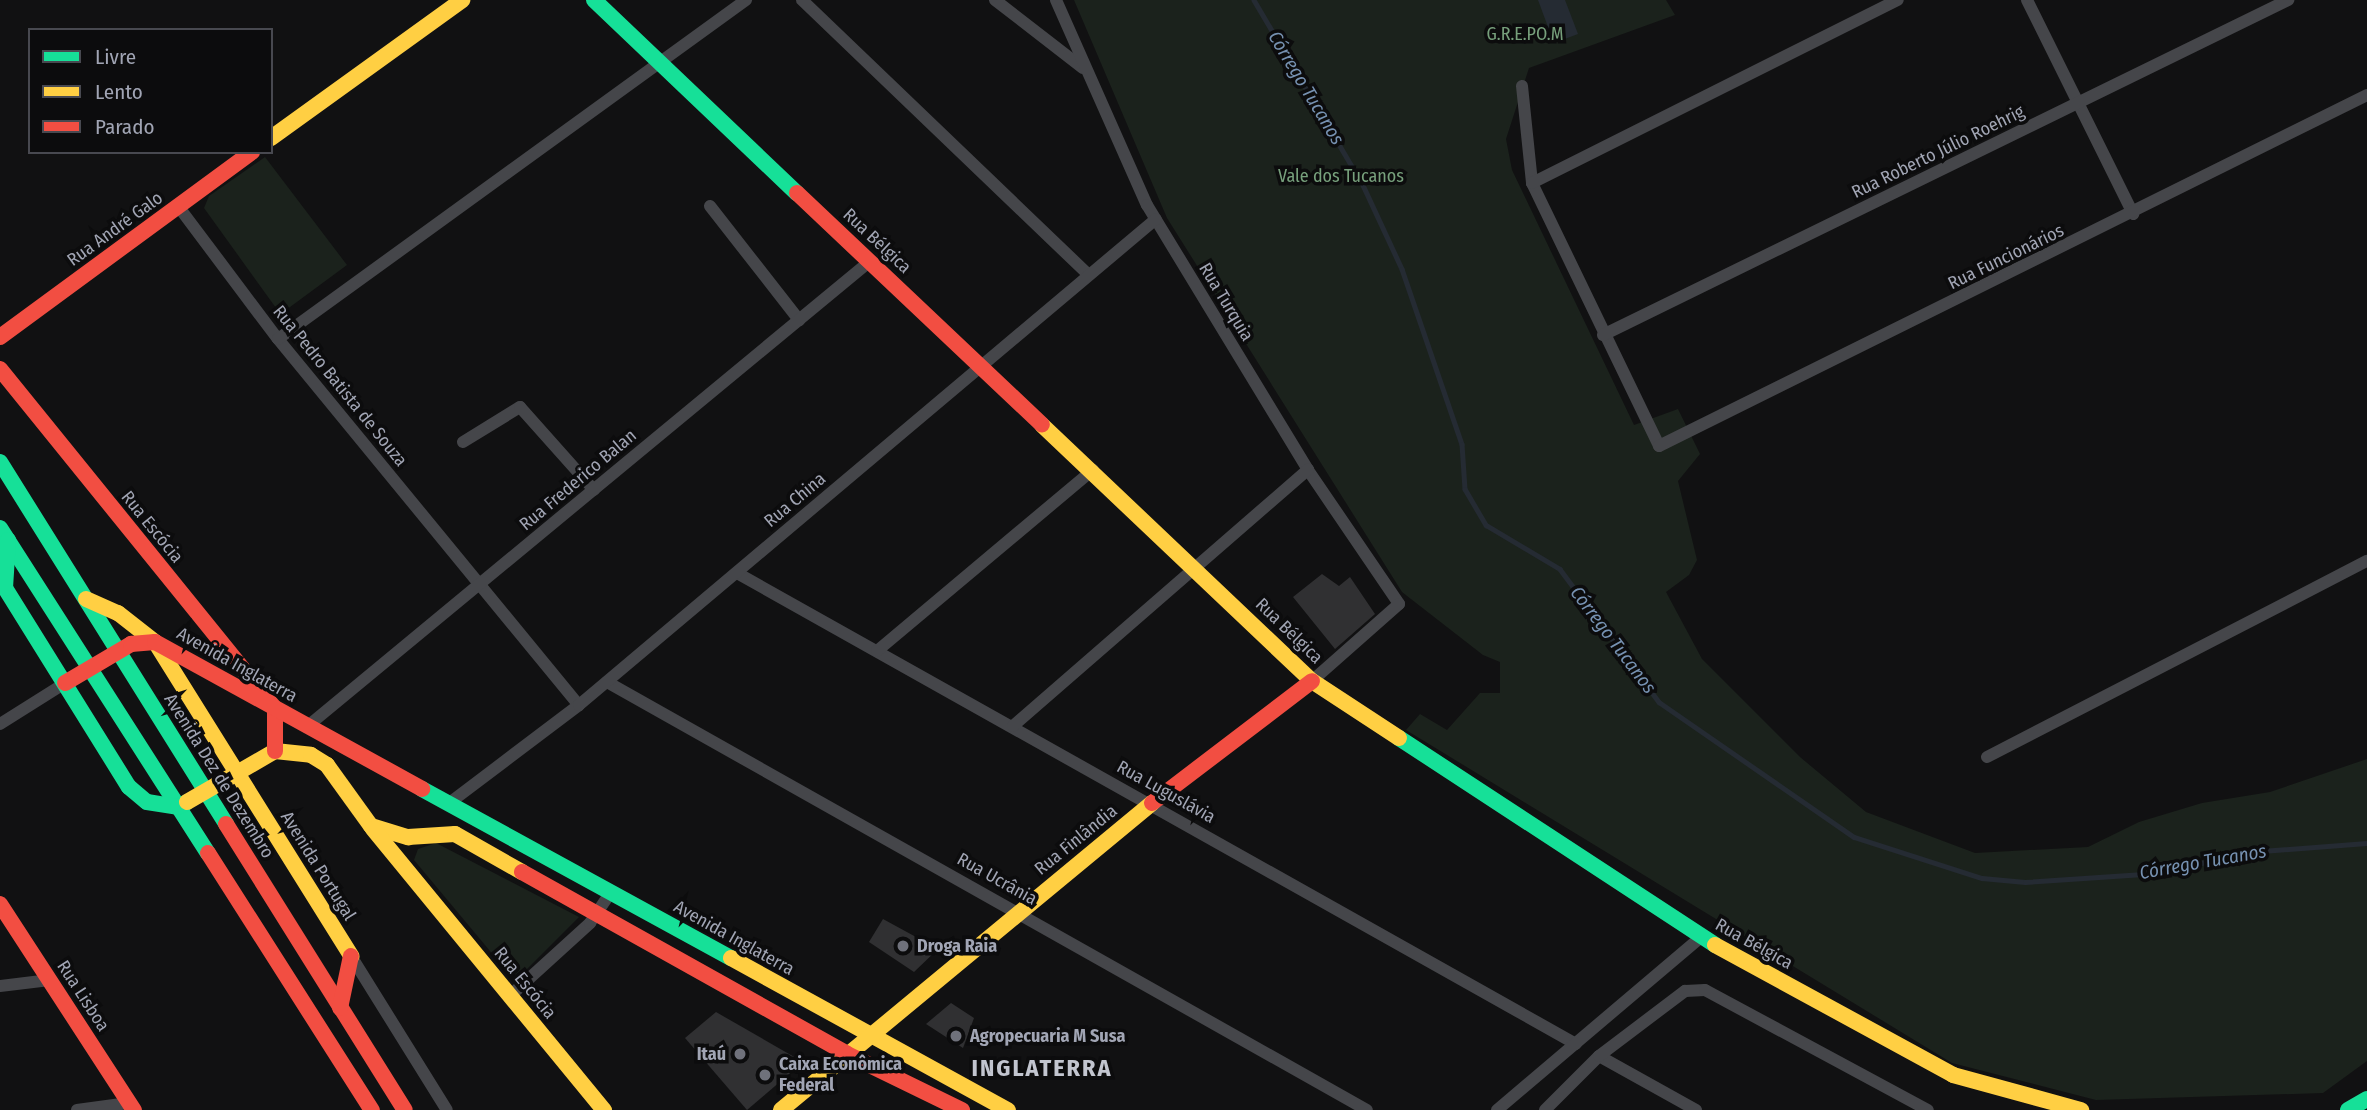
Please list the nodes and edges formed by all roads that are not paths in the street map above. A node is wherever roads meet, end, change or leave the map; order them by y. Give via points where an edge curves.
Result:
1 (462, 0) edge
2 (594, 0) edge
3 (746, 0) edge
4 (802, 0) edge
5 (995, 0) edge
6 (1056, 0) edge
7 (1898, 0) edge
8 (2027, 0) edge
9 (2288, 0) edge
10 (659, 61) junction
11 (1083, 68) junction
12 (1522, 86) dead end
13 (2367, 95) edge
14 (2078, 103) junction
15 (273, 137) edge
16 (249, 154) edge
17 (1532, 183) junction
18 (710, 205) dead end
19 (178, 206) junction
20 (2133, 214) junction
21 (1156, 219) junction
22 (870, 261) junction
23 (1090, 275) junction
24 (799, 320) junction
25 (1603, 335) junction
26 (0, 337) edge
27 (278, 339) junction
28 (982, 366) junction
29 (0, 369) edge
30 (463, 442) dead end
31 (0, 462) edge
32 (1093, 470) junction
33 (1308, 470) junction
34 (594, 490) junction
35 (4, 534) edge
36 (2367, 561) edge
37 (1199, 569) junction
38 (737, 573) junction
39 (481, 583) junction
40 (3, 584) edge
41 (86, 599) junction
42 (1399, 604) joint
43 (155, 642) junction
44 (119, 651) junction
45 (877, 651) junction
46 (89, 667) junction
47 (1312, 681) junction
48 (607, 682) junction
49 (65, 683) junction
50 (579, 705) junction
51 (275, 709) junction
52 (0, 724) edge
53 (309, 725) junction
54 (1013, 726) junction
55 (275, 751) junction
56 (1987, 757) dead end
57 (237, 773) junction
58 (206, 793) junction
59 (452, 801) junction
60 (1151, 803) junction
61 (178, 807) junction
62 (371, 826) junction
63 (448, 831) junction
64 (408, 837) junction
65 (415, 880) junction
66 (611, 892) junction
67 (0, 904) edge
68 (1020, 911) junction
69 (597, 915) junction
70 (1701, 937) junction
71 (351, 956) junction
72 (50, 980) junction
73 (0, 986) edge
74 (511, 995) junction
75 (340, 1008) junction
76 (871, 1036) junction
77 (1576, 1044) junction
78 (848, 1054) junction
79 (1599, 1056) junction
80 (2367, 1099) edge
81 (132, 1106) edge
82 (2058, 1108) edge
83 (77, 1110) edge
84 (372, 1110) edge
85 (405, 1110) edge
86 (447, 1110) edge
87 (604, 1110) edge
88 (781, 1110) edge
89 (962, 1110) edge
90 (1008, 1110) edge
91 (1367, 1110) edge
92 (1497, 1110) edge
93 (1545, 1110) edge
94 (1696, 1110) edge
95 (1928, 1110) edge
96 (2081, 1110) edge
97 (2348, 1110) edge

1 - 15 main road
2 - 10 main road, Rua Bélgica
3 - 10 street
4 - 23 street
5 - 11 street
6 - 11 street, Rua Turquia
7 - 17 street
8 - 14 street
9 - 14 street, Rua Roberto Júlio Roehrig
10 - 22 main road, Rua Bélgica
10 - 27 street
11 - 21 street, Rua Turquia
12 - 17 street
13 - 20 street, Rua Funcionários
14 - 20 street
14 - 25 street, Rua Roberto Júlio Roehrig
16 - 19 main road, Rua André Galo
17 - 25 street
18 - 24 street
19 - 26 main road, Rua André Galo
19 - 27 street, Rua Pedro Batista de Souza
20 - 25 street, Rua Funcionários via 1659,446
21 - 23 street, Rua China
21 - 33 street, Rua Turquia
22 - 24 street, Rua Frederico Balan
22 - 28 main road, Rua Bélgica
23 - 28 street, Rua China
24 - 34 street, Rua Frederico Balan
27 - 39 street, Rua Pedro Batista de Souza
28 - 32 main road, Rua Bélgica
28 - 38 street, Rua China
29 - 51 main road, Rua Escócia
30 - 34 street via 520,407
31 - 41 main road, Avenida Dez de Dezembro
32 - 37 main road, Rua Bélgica
32 - 45 street
33 - 37 street
33 - 42 street, Rua Turquia
34 - 39 street, Rua Frederico Balan
35 - 40 main road
35 - 46 main road
36 - 56 street
37 - 47 main road, Rua Bélgica
37 - 54 street
38 - 45 street, Rua Luguslávia
38 - 48 street, Rua China
39 - 50 street, Rua Pedro Batista de Souza
39 - 53 street, Rua Frederico Balan
40 - 49 main road
41 - 43 main road via 118,613
41 - 44 main road, Avenida Dez de Dezembro
42 - 47 street, Rua Finlândia
43 - 44 main road, Avenida Inglaterra
43 - 51 main road, Avenida Inglaterra
43 - 57 main road, Avenida Portugal
44 - 46 main road, Avenida Inglaterra
44 - 58 main road, Avenida Dez de Dezembro
45 - 54 street, Rua Luguslávia
46 - 49 main road, Avenida Inglaterra
46 - 61 main road
47 - 60 main road, Rua Finlândia
47 - 70 main road, Rua Bélgica
48 - 50 street, Rua China
48 - 68 street, Rua Ucrânia
49 - 52 street
49 - 61 main road via 129,787 147,802
50 - 59 street, Rua China
51 - 53 main road, Avenida Inglaterra
51 - 55 main road
53 - 59 main road, Avenida Inglaterra
54 - 60 street, Rua Luguslávia
55 - 57 main road
55 - 62 main road via 295,750 327,765
57 - 58 main road
57 - 71 main road, Avenida Portugal
58 - 61 main road
58 - 75 main road, Avenida Dez de Dezembro
59 - 63 main road via 446,818
59 - 66 main road, Avenida Inglaterra
60 - 68 main road, Rua Finlândia
60 - 77 street, Rua Luguslávia
61 - 84 main road
62 - 64 main road
62 - 65 main road, Rua Escócia
63 - 64 main road
63 - 69 main road
64 - 65 main road
65 - 74 main road, Rua Escócia
66 - 69 street
66 - 76 main road, Avenida Inglaterra
67 - 72 main road, Rua Lisboa
68 - 76 main road, Rua Finlândia
68 - 91 street, Rua Ucrânia
69 - 74 street
69 - 78 main road
70 - 77 street
70 - 82 main road, Rua Bélgica via 1953,1075
71 - 75 main road
71 - 86 street, Avenida Portugal
72 - 73 street
72 - 81 main road, Rua Lisboa
74 - 87 main road, Rua Escócia
75 - 85 main road, Avenida Dez de Dezembro
76 - 78 main road, Rua Finlândia
76 - 90 main road, Avenida Inglaterra
77 - 92 street
78 - 88 main road, Rua Finlândia
78 - 89 main road
79 - 93 street
79 - 94 street
79 - 95 street via 1685,991 1705,990
80 - 97 main road
81 - 83 street
82 - 96 main road, Rua Bélgica

